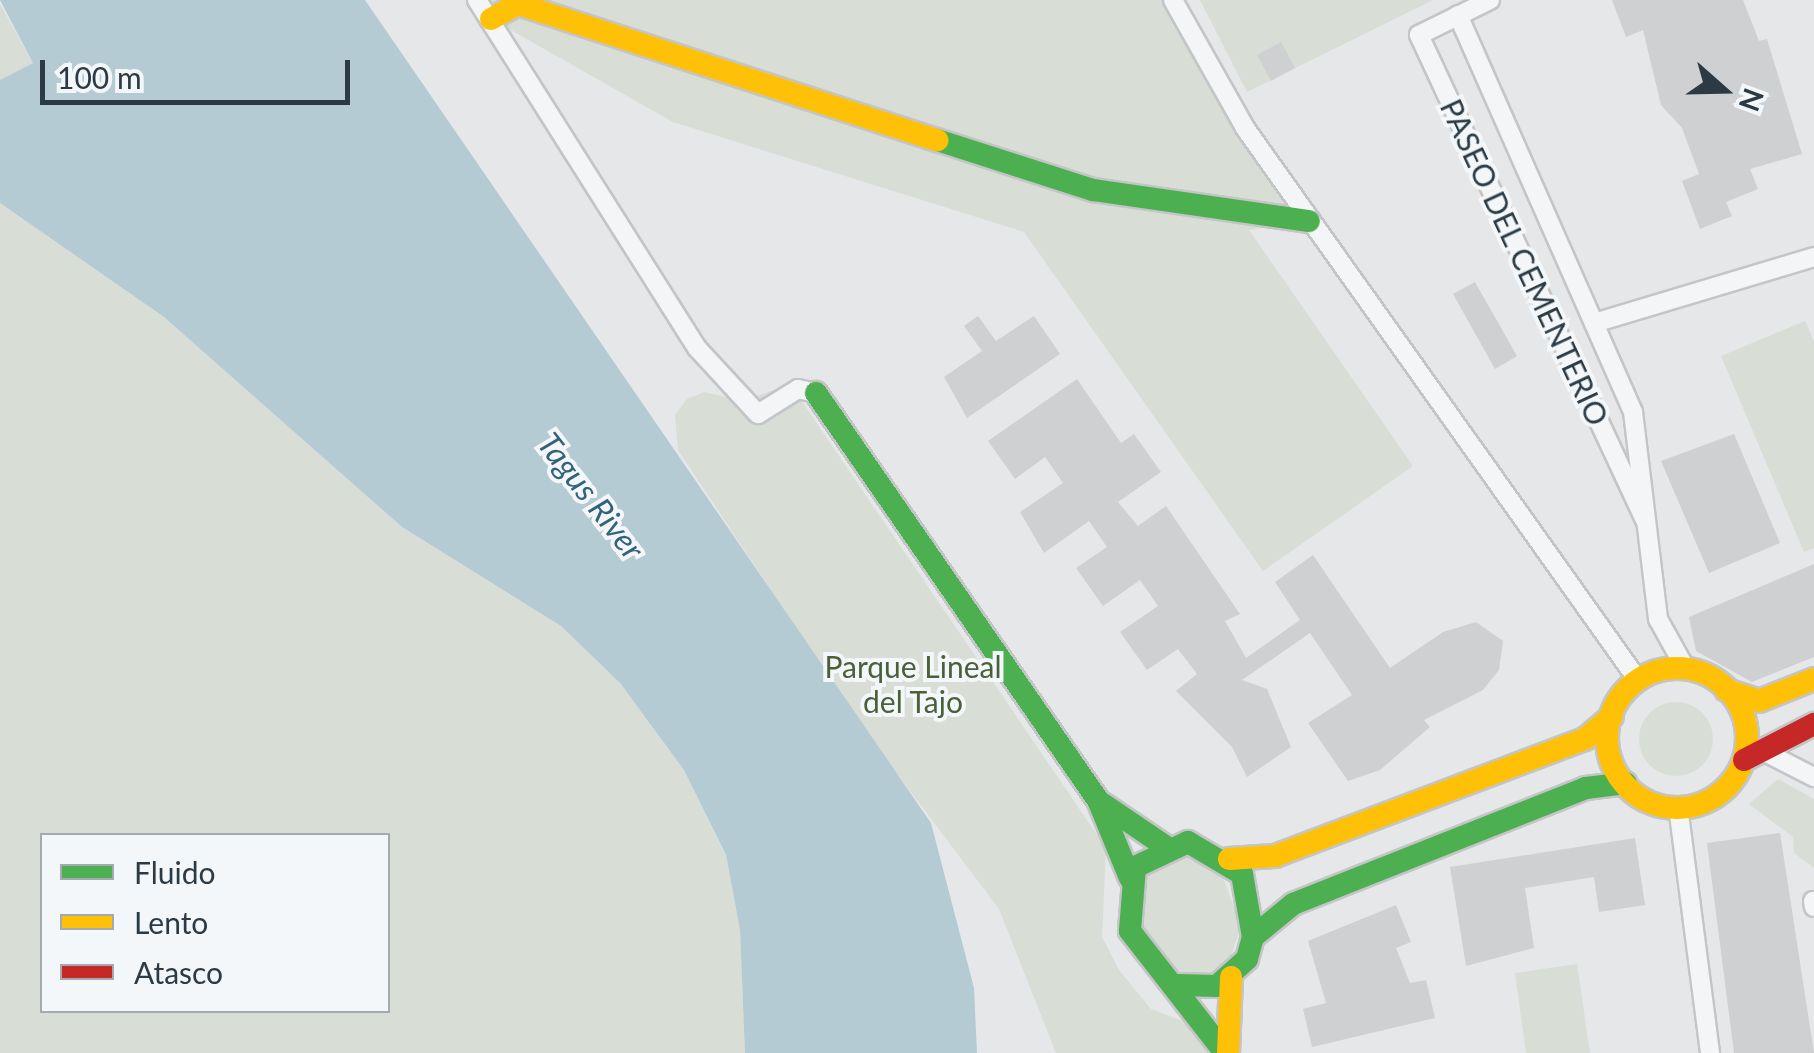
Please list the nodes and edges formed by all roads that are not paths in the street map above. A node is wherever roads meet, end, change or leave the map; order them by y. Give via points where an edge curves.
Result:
1 (477, 0) edge
2 (1173, 0) edge
3 (1490, 0) edge
4 (536, 7) edge
5 (1458, 15) junction
6 (491, 19) junction
7 (1309, 221) junction
8 (1814, 256) edge
9 (1594, 323) junction
10 (816, 393) joint
11 (1649, 530) junction
12 (1684, 666) junction
13 (1634, 676) junction
14 (1814, 678) edge
15 (1722, 688) junction
16 (1612, 716) junction
17 (1814, 724) edge
18 (1751, 755) junction
19 (1814, 777) edge
20 (1626, 784) junction
21 (1098, 800) junction
22 (1678, 814) junction
23 (1165, 846) junction
24 (1229, 859) junction
25 (1130, 878) junction
26 (1254, 937) junction
27 (1232, 977) junction
28 (1178, 985) junction
29 (1226, 1053) edge
30 (1710, 1053) edge

1 - 6 street
2 - 7 street via 1230,106
3 - 5 street, PASEO DEL CEMENTERIO
4 - 6 street via 518,4
4 - 7 street via 1093,190
5 - 9 street, PASEO DEL CEMENTERIO
5 - 11 street, PASEO DEL CEMENTERIO via 1419,35
6 - 10 street via 696,348 758,414 798,388
7 - 13 street
8 - 9 street
9 - 11 street, PASEO DEL CEMENTERIO via 1633,412
10 - 21 street
11 - 12 street, PASEO DEL CEMENTERIO via 1658,618
12 - 13 street
12 - 15 street
13 - 16 street
14 - 15 street via 1760,701
15 - 18 street via 1739,710
16 - 20 street via 1612,752
16 - 24 street via 1585,739 1294,850
17 - 18 street
18 - 19 street
18 - 22 street via 1710,805
20 - 22 street
20 - 26 street via 1586,788 1294,904
21 - 23 street
21 - 25 street
22 - 30 street
23 - 24 street via 1188,842
23 - 25 street
24 - 26 street via 1251,892
25 - 28 street via 1130,931
26 - 27 street
27 - 28 street via 1200,990
27 - 29 street
28 - 29 street

